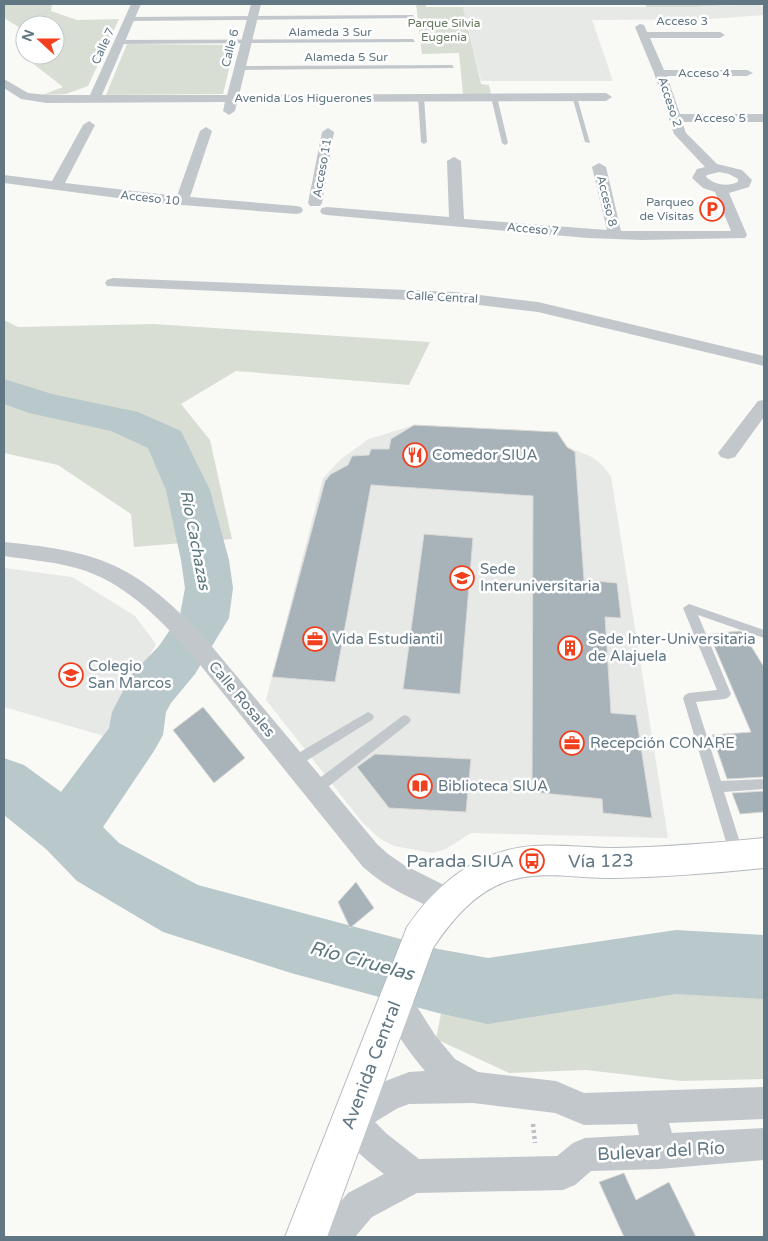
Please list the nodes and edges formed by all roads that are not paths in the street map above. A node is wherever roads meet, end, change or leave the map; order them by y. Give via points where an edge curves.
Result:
1 (136, 4) edge
2 (256, 4) edge
3 (414, 17) dead end
4 (252, 18) junction
5 (130, 19) junction
6 (642, 31) joint
7 (720, 35) dead end
8 (413, 41) dead end
9 (119, 42) junction
10 (246, 42) junction
11 (452, 67) dead end
12 (240, 68) junction
13 (660, 73) junction
14 (747, 74) dead end
15 (4, 83) edge
16 (421, 97) junction
17 (494, 97) junction
18 (574, 97) junction
19 (606, 97) dead end
20 (94, 99) junction
21 (230, 105) junction
22 (675, 118) junction
23 (764, 118) edge
24 (89, 125) dead end
25 (206, 131) dead end
26 (328, 132) dead end
27 (424, 142) dead end
28 (588, 142) dead end
29 (506, 143) dead end
30 (454, 161) dead end
31 (599, 168) dead end
32 (713, 168) junction
33 (4, 180) edge
34 (56, 186) junction
35 (720, 188) junction
36 (182, 201) junction
37 (312, 212) junction
38 (457, 223) junction
39 (615, 236) junction
40 (113, 283) dead end
41 (764, 360) edge
42 (764, 405) edge
43 (728, 453) dead end
44 (4, 550) edge
45 (764, 634) edge
46 (368, 717) dead end
47 (405, 720) dead end
48 (294, 762) junction
49 (764, 784) edge
50 (715, 787) junction
51 (314, 790) junction
52 (751, 854) edge
53 (448, 901) junction
54 (398, 996) junction
55 (472, 1087) junction
56 (764, 1103) edge
57 (650, 1107) junction
58 (350, 1119) junction
59 (764, 1144) edge
60 (659, 1152) junction
61 (414, 1176) junction
62 (306, 1237) edge
63 (333, 1237) edge

1 - 5 street, Calle 7
2 - 4 street, Calle 6
3 - 4 lane
4 - 5 lane
4 - 10 street, Calle 6
5 - 9 street, Calle 7
6 - 7 street, Acceso 3
6 - 13 street, Acceso 2
8 - 10 lane, Alameda 3 Sur
9 - 10 lane, Alameda 3 Sur
9 - 20 street, Calle 7
10 - 12 street, Calle 6
11 - 12 lane, Alameda 5 Sur
12 - 21 street, Calle 6
13 - 14 street, Acceso 4
13 - 22 street, Acceso 2
15 - 20 street, Avenida Los Higuerones via 16,92 35,98
16 - 17 street, Avenida Los Higuerones
16 - 21 street, Avenida Los Higuerones
16 - 27 lane
17 - 18 street, Avenida Los Higuerones
17 - 29 lane
18 - 19 street, Avenida Los Higuerones
18 - 28 lane
20 - 21 street, Avenida Los Higuerones
22 - 23 street, Acceso 5
22 - 32 street, Acceso 2 via 680,134
24 - 34 street
25 - 36 street
26 - 37 street, Acceso 11
30 - 38 street
31 - 39 street, Acceso 8
32 - 35 street via 702,172 699,178
32 - 35 street via 732,170 749,177 740,186
33 - 34 street, Acceso 10
34 - 36 street, Acceso 10
35 - 39 street, Acceso 7 via 740,235
36 - 37 street, Acceso 10
37 - 38 street, Acceso 7
38 - 39 street, Acceso 7
40 - 41 street, Calle Central via 496,300
42 - 43 street
44 - 48 street, Calle Rosales via 80,562 121,578 179,626
45 - 50 lane via 690,608 725,694 689,698
46 - 48 lane
47 - 51 lane
48 - 51 street, Calle Rosales
49 - 50 lane
50 - 52 lane
51 - 53 street, Calle Rosales via 377,862 402,879
52 - 53 main road, Vía 123 via 613,863 532,861 494,869 471,881
53 - 54 main road, Avenida Central via 435,914 419,940
54 - 55 street via 424,1046 444,1070
54 - 58 main road, Avenida Central
55 - 57 street via 556,1097 584,1109
55 - 58 street via 409,1088 388,1095
56 - 57 street
57 - 60 street
58 - 61 street via 375,1146
58 - 62 main road, Avenida Central
59 - 60 street, Bulevar del Río
60 - 61 street, Bulevar del Río via 585,1155 563,1173
61 - 63 street, Bulevar del Río via 360,1206

